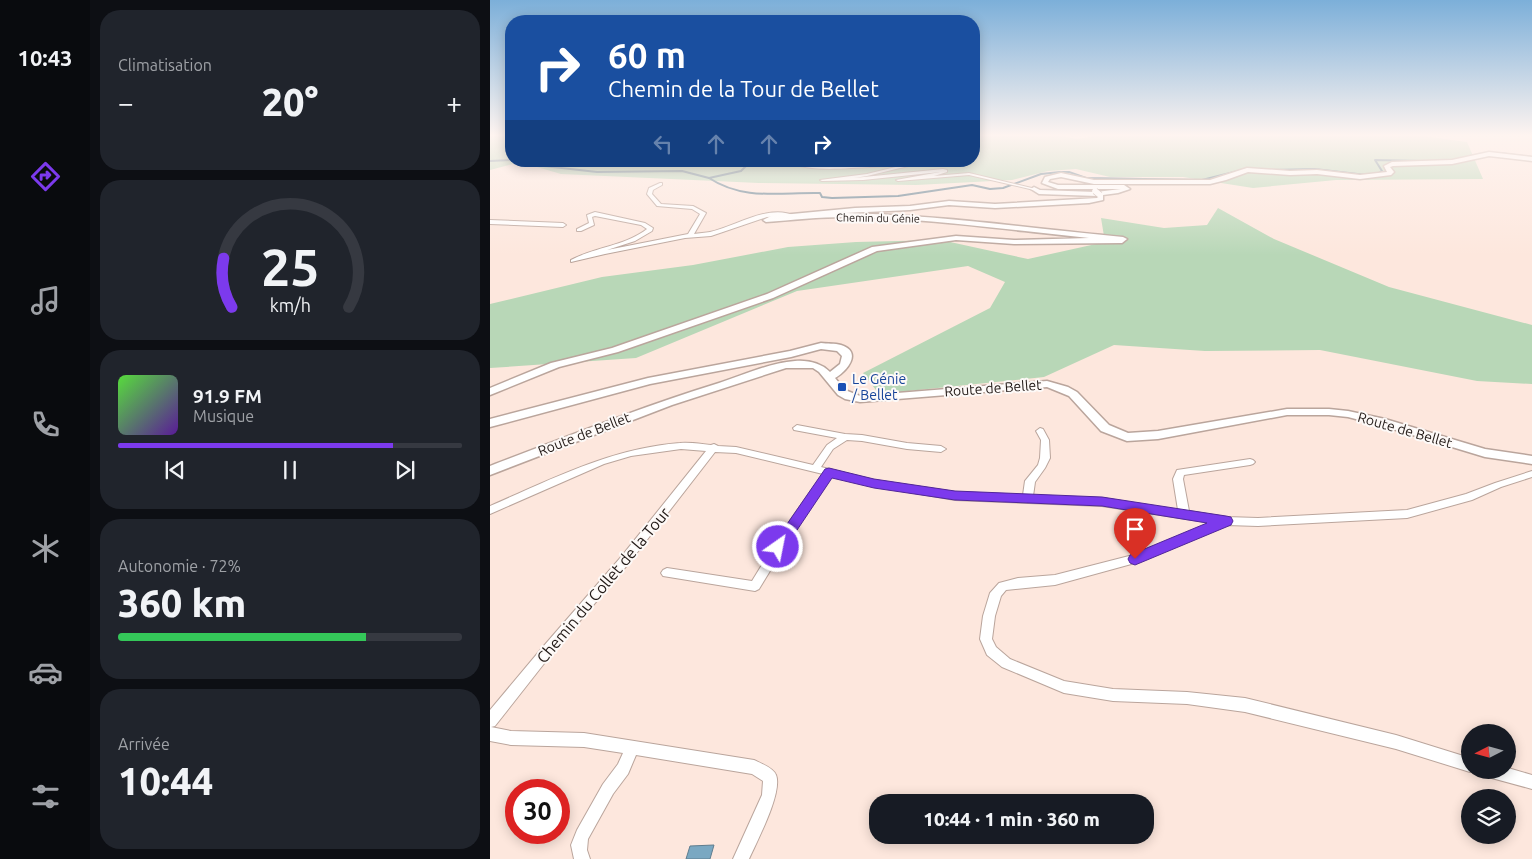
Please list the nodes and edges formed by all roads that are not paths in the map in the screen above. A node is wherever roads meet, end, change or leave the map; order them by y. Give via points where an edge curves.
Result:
1 (865, 175) edge
2 (896, 175) edge
3 (924, 175) edge
4 (956, 175) edge
5 (973, 175) edge
6 (1061, 175) edge
7 (1061, 175) edge
8 (1235, 175) edge
9 (1350, 175) edge
10 (1382, 175) edge
11 (660, 184) dead end
12 (1034, 189) junction
13 (792, 216) junction
14 (490, 222) edge
15 (562, 226) dead end
16 (579, 230) dead end
17 (690, 236) junction
18 (830, 376) junction
19 (490, 392) edge
20 (490, 424) edge
21 (797, 428) dead end
22 (1040, 431) dead end
23 (845, 437) junction
24 (714, 447) junction
25 (941, 449) dead end
26 (1532, 460) edge
27 (1250, 462) dead end
28 (816, 469) junction
29 (490, 471) edge
30 (829, 472) junction
31 (1532, 474) edge
32 (1028, 498) junction
33 (490, 510) edge
34 (1184, 514) junction
35 (1226, 521) junction
36 (667, 573) dead end
37 (490, 721) edge
38 (490, 734) edge
39 (633, 746) junction
40 (1461, 762) edge
41 (1516, 778) edge
42 (1532, 782) edge
43 (582, 859) edge
44 (741, 859) edge

1 - 2 street, Chemin du Génie via 822,180
3 - 4 street, Chemin du Génie via 898,180
5 - 12 street, Chemin du Génie
6 - 12 street via 1047,178 1045,183 1058,187 1124,187 1127,190 1076,193 1039,192
7 - 8 street via 1100,182 1210,182
9 - 10 street
11 - 17 street via 649,194 659,205 693,208 703,213
12 - 13 street, Chemin du Génie via 1098,193 1101,199 995,206 949,203
13 - 17 street via 766,215 711,234
13 - 19 street, Chemin du Génie via 766,220 881,216 1123,239 1014,242 956,238 875,249 770,296 615,350 555,365
14 - 15 street
16 - 17 street via 592,224 590,216 595,214 625,219 648,226 650,230 643,236 573,261
18 - 20 street via 843,367 847,354 835,346 821,346 654,380
18 - 26 street, Route de Bellet via 842,394 860,399 1039,384 1056,386 1073,394 1105,428 1127,436 1158,435 1287,412 1329,412 1385,423 1490,454
18 - 29 street, Route de Bellet via 809,365 774,369 656,406
21 - 23 street
22 - 32 street via 1045,440 1045,458 1030,481
23 - 25 street
23 - 28 street via 830,448
24 - 28 street
24 - 33 street via 681,446 631,453 601,462
24 - 37 street, Chemin du Collet de la Tour via 625,560
27 - 34 street via 1180,472 1178,479
28 - 30 street
30 - 32 street via 955,496
30 - 36 street via 755,586
31 - 35 street via 1469,497 1407,514
32 - 34 street via 1102,502
34 - 35 street
35 - 40 street via 1135,559 1055,580 1003,586 996,593 989,616 986,639 991,651 1006,663 1064,687 1114,695 1187,698 1245,705 1387,740
38 - 39 street
39 - 43 street via 582,835 579,843
39 - 44 street via 754,767 770,777 769,795
41 - 42 street

